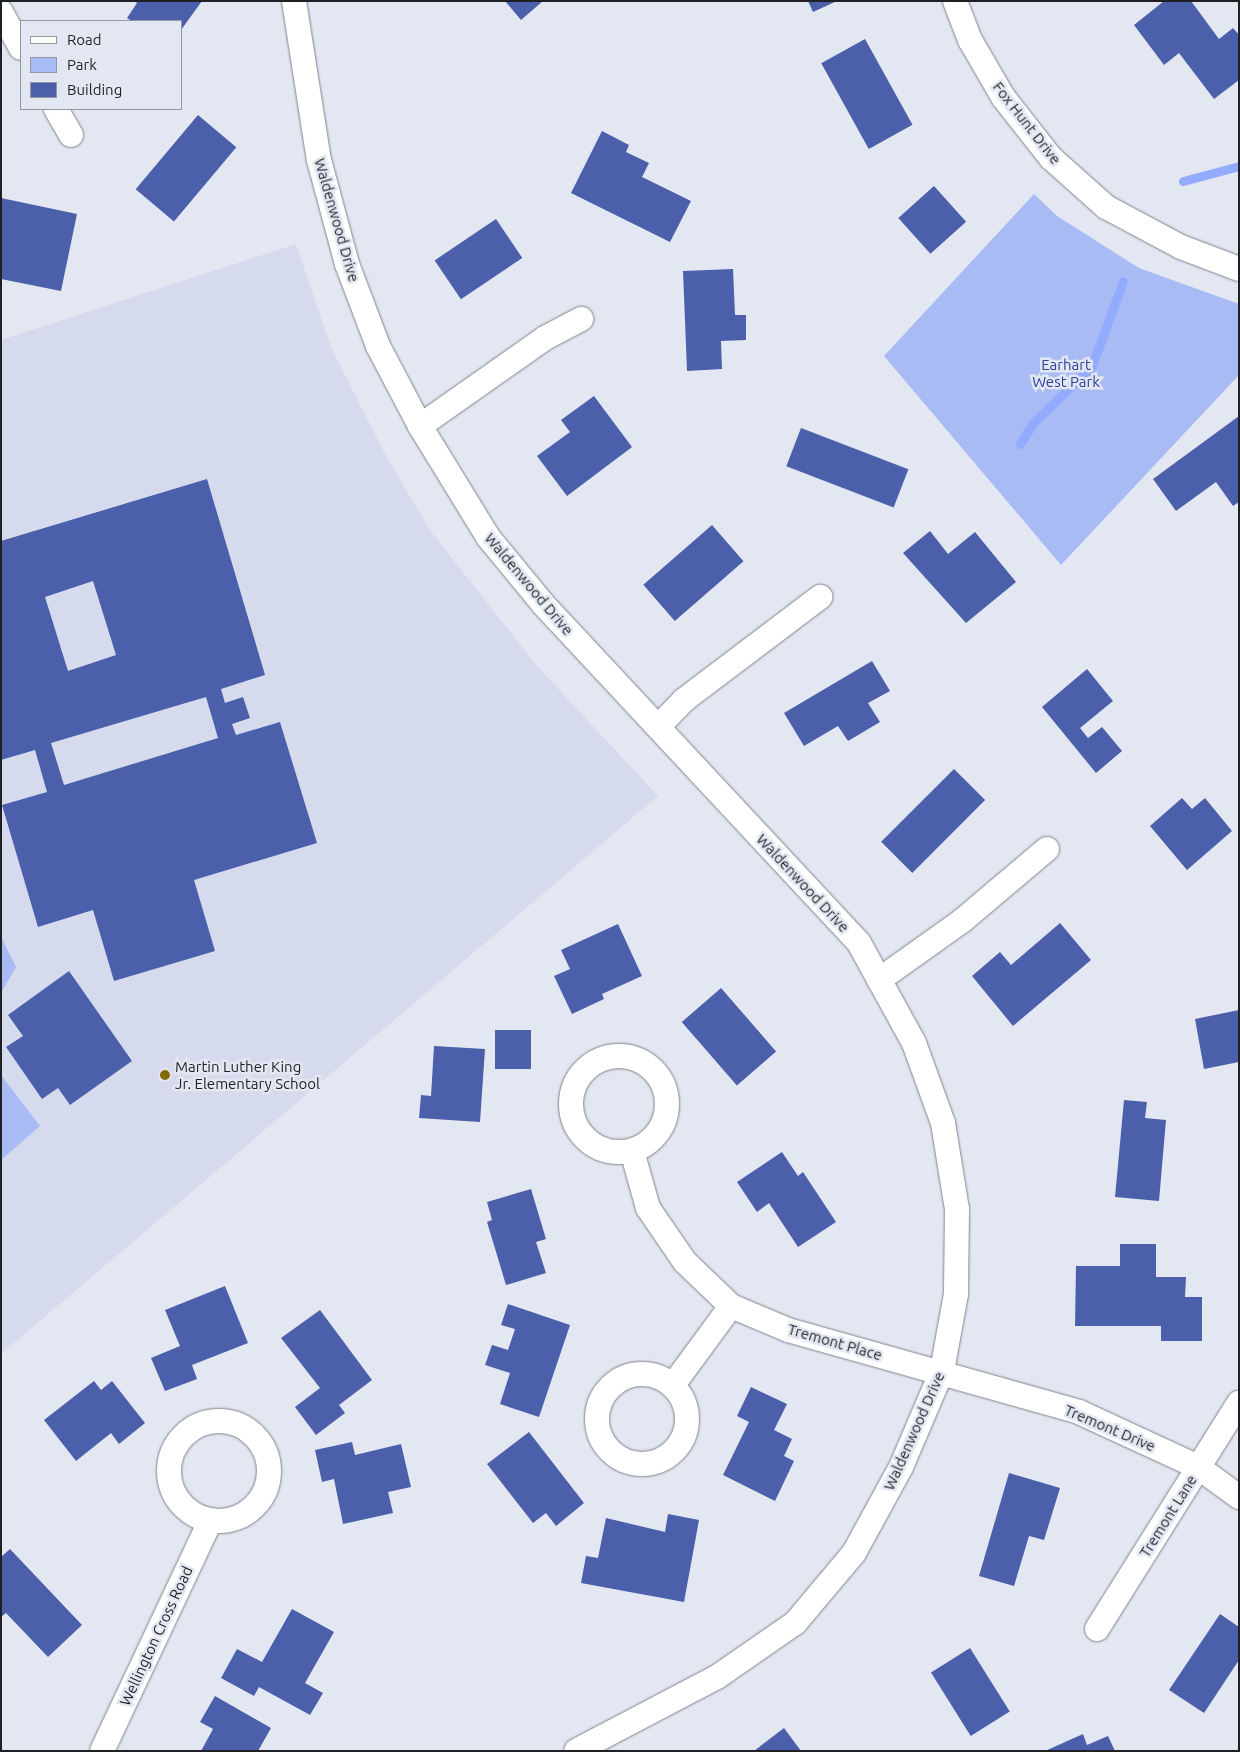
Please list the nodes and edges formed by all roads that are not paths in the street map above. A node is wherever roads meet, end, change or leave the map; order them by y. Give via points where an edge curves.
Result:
1 (294, 1) edge
2 (955, 1) edge
3 (1, 12) edge
4 (20, 46) edge
5 (57, 110) edge
6 (71, 135) dead end
7 (1239, 269) edge
8 (581, 319) dead end
9 (420, 426) junction
10 (820, 596) dead end
11 (658, 727) junction
12 (1047, 849) dead end
13 (879, 980) junction
14 (632, 1151) junction
15 (731, 1306) junction
16 (942, 1371) junction
17 (673, 1385) dead end
18 (1239, 1402) edge
19 (1198, 1467) junction
20 (1239, 1497) edge
21 (210, 1521) junction
22 (1097, 1629) dead end
23 (616, 1743) edge
24 (102, 1751) edge
25 (576, 1751) edge

1 - 9 street, Waldenwood Drive via 319,160 347,264 378,346
2 - 7 street, Fox Hunt Drive via 970,40 1003,97 1051,158 1106,207 1181,247
3 - 4 street
5 - 6 street
8 - 9 street via 545,338
9 - 11 street, Waldenwood Drive via 488,537 543,604
10 - 11 street via 684,700
11 - 13 street, Waldenwood Drive via 860,943
12 - 13 street via 963,920
13 - 16 street, Waldenwood Drive via 914,1043 943,1123 957,1208 956,1294
14 - 14 street via 657,1134 664,1120 665,1090 658,1077 641,1062 620,1056 605,1058 578,1078 570,1110 575,1126 599,1149
14 - 15 street, Tremont Place via 648,1208 685,1262
15 - 16 street, Tremont Place via 788,1330
15 - 17 street
16 - 19 street, Tremont Drive via 1079,1412
16 - 23 street, Waldenwood Drive via 901,1467 854,1553 795,1623
18 - 19 street, Tremont Lane
19 - 20 street, Tremont Drive
19 - 22 street, Tremont Lane
21 - 21 street via 241,1517 259,1501 268,1479 268,1463 254,1435 225,1422 209,1422 194,1428 172,1454 169,1472 172,1488 180,1503 194,1515
21 - 24 street, Wellington Cross Road
23 - 25 street, Waldenwood Drive

